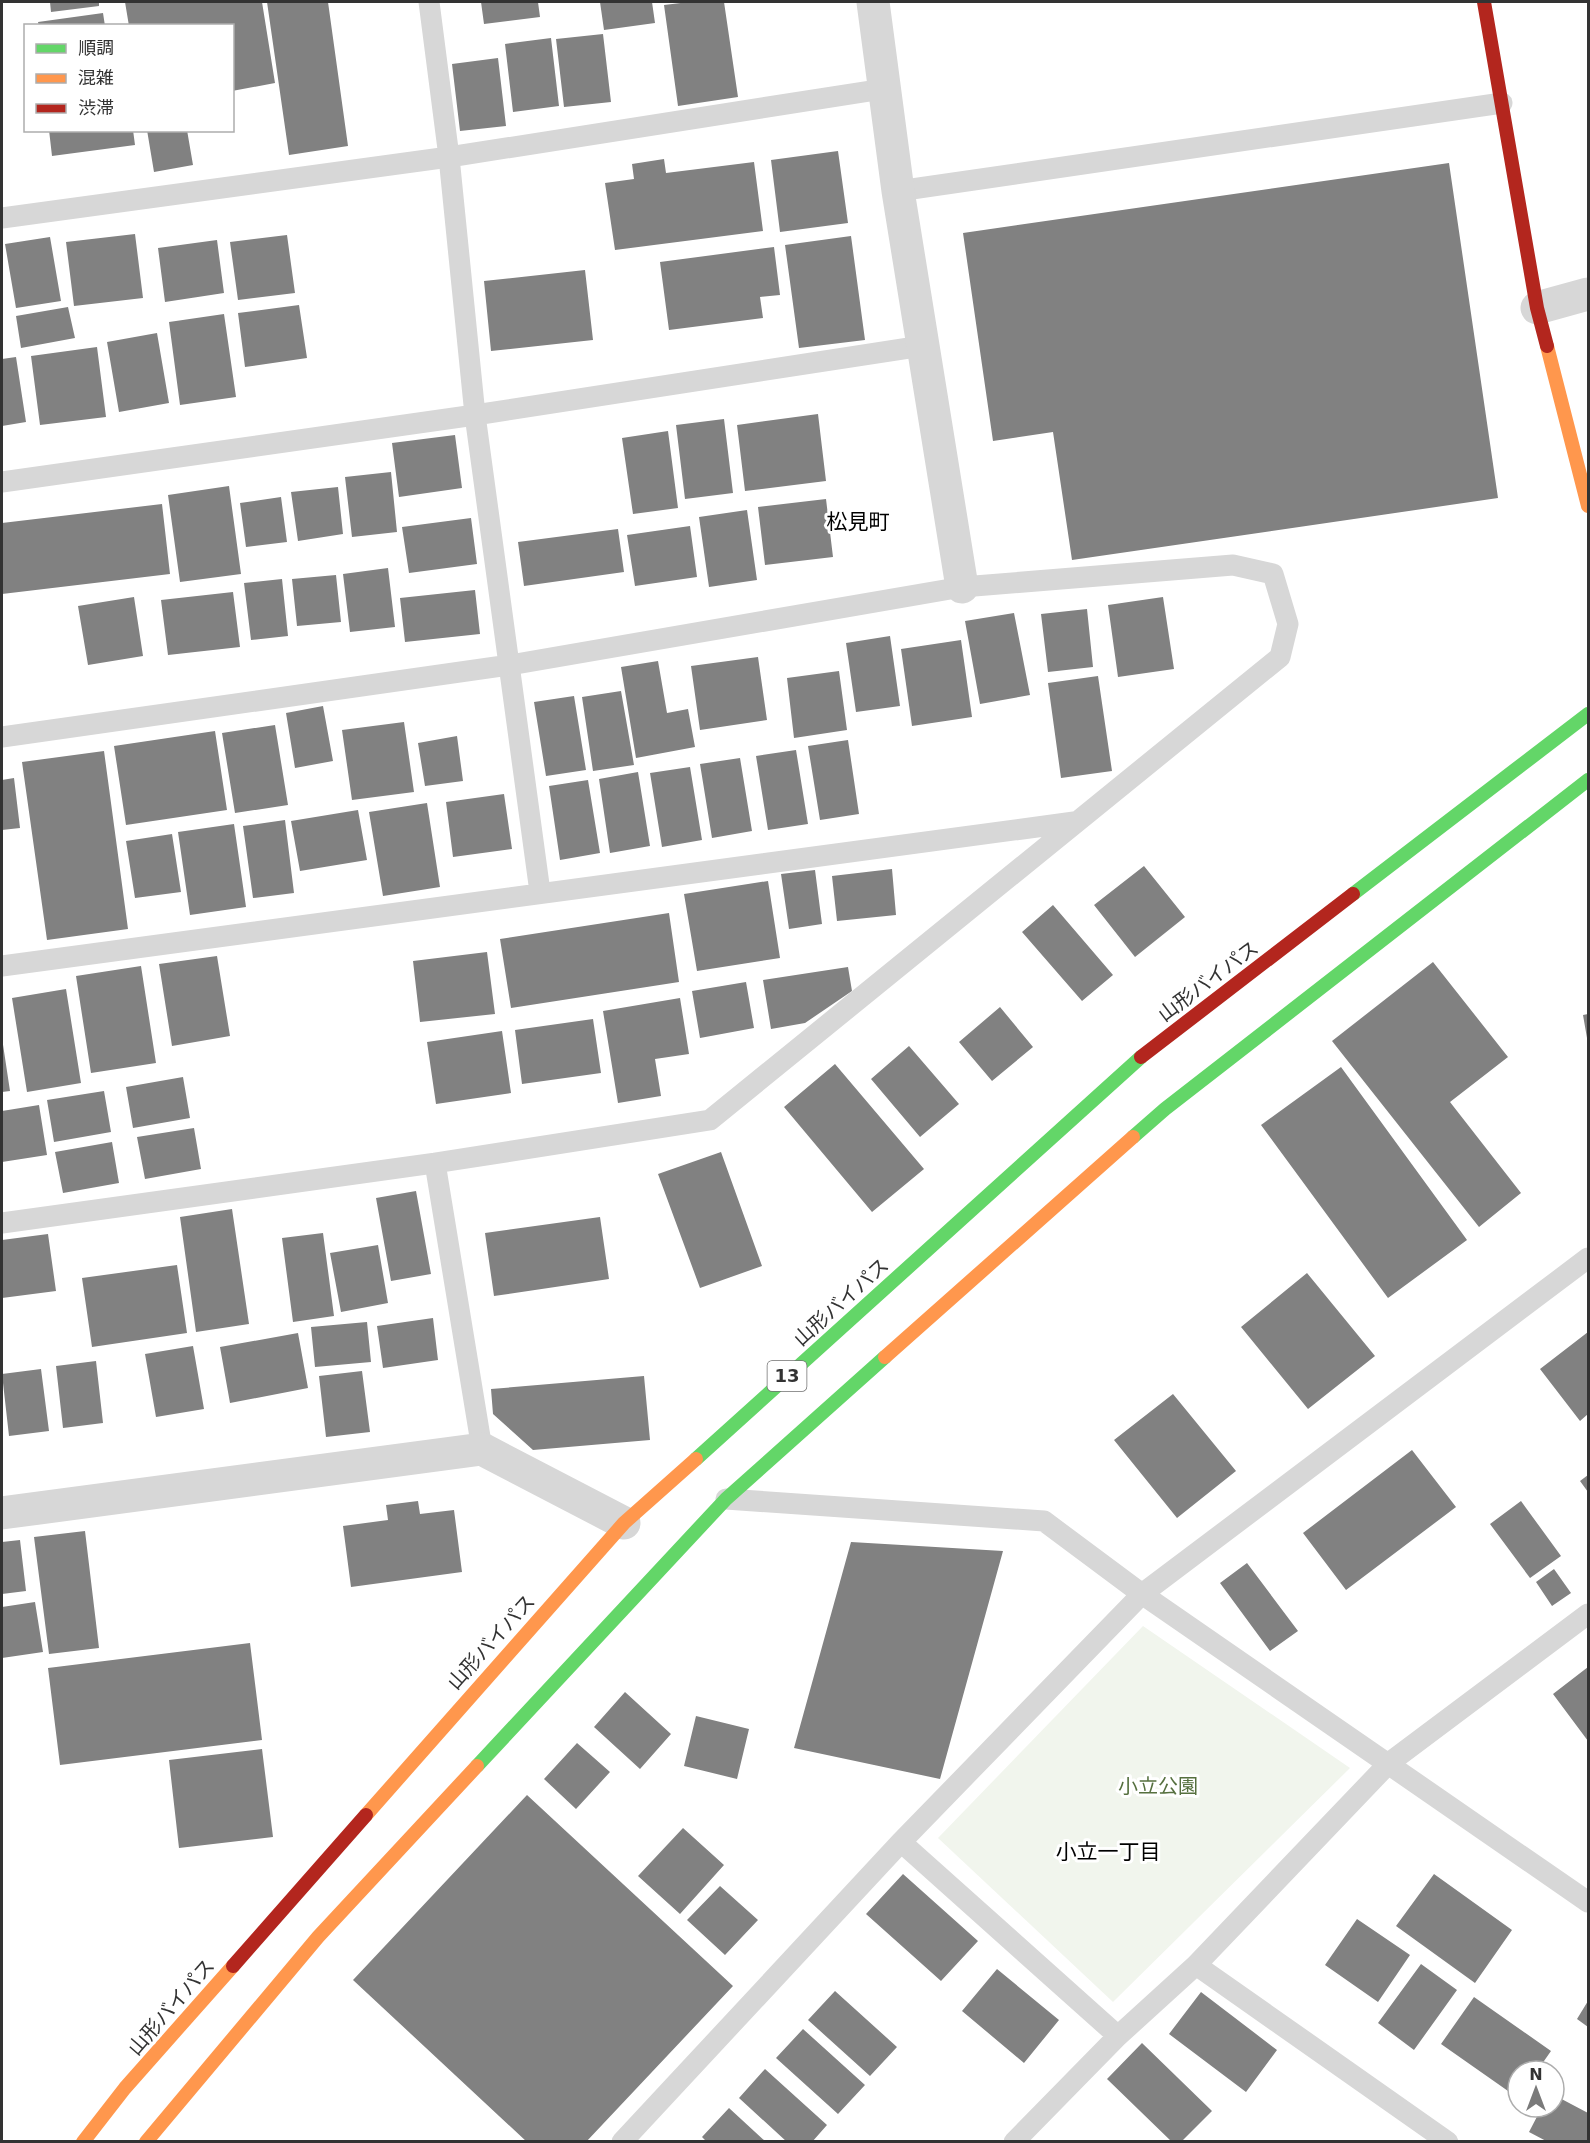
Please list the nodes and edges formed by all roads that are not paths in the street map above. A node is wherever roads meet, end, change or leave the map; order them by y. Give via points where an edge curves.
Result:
1 (429, 2) edge
2 (873, 2) edge
3 (1484, 2) edge
4 (883, 89) junction
5 (1502, 103) junction
6 (449, 157) junction
7 (898, 191) junction
8 (2, 218) edge
9 (1588, 294) edge
10 (1537, 308) junction
11 (922, 346) junction
12 (475, 415) junction
13 (2, 482) edge
14 (1588, 506) edge
15 (962, 587) junction
16 (510, 665) junction
17 (1588, 714) edge
18 (2, 737) edge
19 (1588, 780) edge
20 (1075, 821) junction
21 (540, 892) junction
22 (2, 966) edge
23 (435, 1163) junction
24 (2, 1223) edge
25 (1588, 1258) edge
26 (482, 1449) junction
27 (726, 1499) junction
28 (2, 1513) edge
29 (624, 1523) junction
30 (1142, 1594) junction
31 (1588, 1614) edge
32 (1389, 1763) junction
33 (901, 1842) junction
34 (1588, 1902) edge
35 (1196, 1965) junction
36 (1118, 2036) junction
37 (83, 2142) edge
38 (146, 2142) edge
39 (622, 2142) edge
40 (1014, 2142) edge
41 (1448, 2142) edge

1 - 6 lane
2 - 4 street
3 - 5 main road
4 - 6 lane
4 - 7 street
5 - 7 lane
5 - 10 main road
6 - 8 lane
6 - 12 lane
7 - 11 street
9 - 10 street
10 - 14 main road
11 - 12 lane
11 - 15 street
12 - 13 lane
12 - 16 lane
15 - 16 lane
15 - 20 lane via 1233,565 1273,574 1288,624 1280,657
16 - 18 lane
16 - 21 lane
17 - 29 main road, 山形バイパス / 13 via 1143,1055
19 - 27 main road, 13 via 1165,1109
20 - 21 lane
20 - 23 lane via 710,1120
21 - 22 lane
23 - 24 lane
23 - 26 lane
25 - 30 lane
26 - 28 street
26 - 29 street
27 - 30 lane via 1044,1521
27 - 38 main road, 13 via 318,1937
29 - 37 main road, 山形バイパス / 13 via 179,2027
30 - 32 lane
30 - 33 lane
31 - 32 lane
32 - 34 lane
32 - 35 lane
33 - 36 lane
33 - 39 lane
35 - 36 lane
35 - 41 lane
36 - 40 lane

